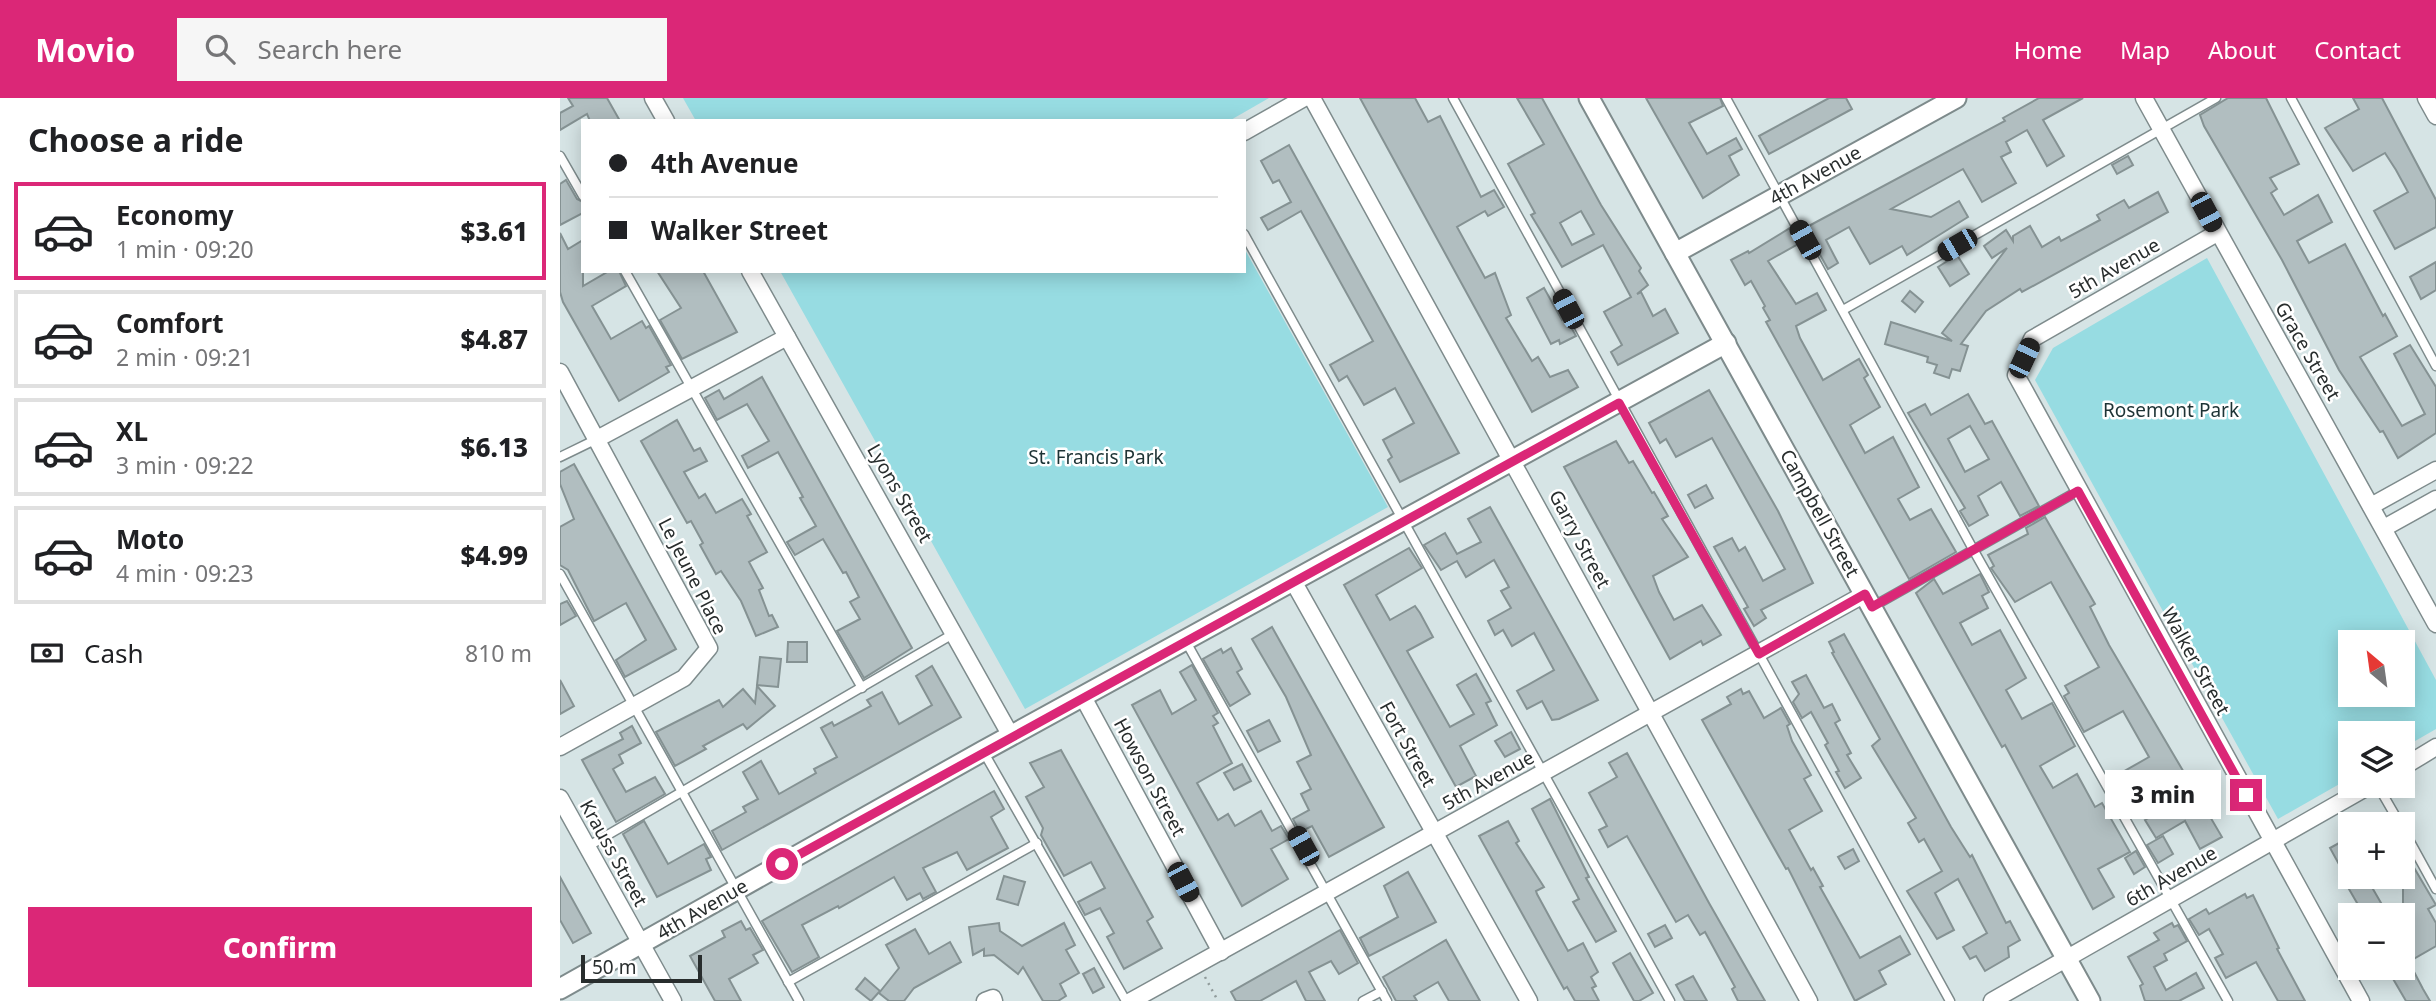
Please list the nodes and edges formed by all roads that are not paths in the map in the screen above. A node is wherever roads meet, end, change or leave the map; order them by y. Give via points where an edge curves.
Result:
1 (653, 98) edge
2 (1304, 98) edge
3 (1312, 98) edge
4 (1453, 98) edge
5 (1589, 98) edge
6 (1726, 98) edge
7 (1956, 98) edge
8 (2144, 98) edge
9 (2216, 98) edge
10 (2291, 98) edge
11 (2426, 98) edge
12 (2436, 116) edge
13 (665, 119) edge
14 (2161, 128) junction
15 (1246, 131) edge
16 (560, 156) edge
17 (581, 193) edge
18 (1780, 194) junction
19 (2217, 233) junction
20 (1246, 238) edge
21 (1675, 253) junction
22 (626, 273) edge
23 (751, 273) edge
24 (1843, 310) junction
25 (787, 337) junction
26 (2032, 340) joint
27 (1726, 343) junction
28 (2436, 366) edge
29 (560, 372) edge
30 (692, 390) junction
31 (1619, 403) junction
32 (597, 439) junction
33 (560, 457) edge
34 (1514, 460) junction
35 (2436, 470) edge
36 (2078, 491) junction
37 (2436, 499) edge
38 (2371, 506) junction
39 (1405, 520) junction
40 (2384, 528) junction
41 (1974, 551) junction
42 (560, 574) edge
43 (1293, 581) junction
44 (1868, 601) junction
45 (2436, 624) edge
46 (955, 633) junction
47 (1185, 640) junction
48 (1759, 654) junction
49 (862, 688) junction
50 (1083, 696) junction
51 (633, 705) junction
52 (1650, 714) junction
53 (1011, 736) junction
54 (560, 747) edge
55 (2436, 747) edge
56 (983, 751) junction
57 (2415, 759) edge
58 (1542, 774) junction
59 (681, 792) junction
60 (560, 798) edge
61 (2348, 798) edge
62 (1434, 834) junction
63 (2272, 842) junction
64 (1037, 843) junction
65 (587, 847) junction
66 (2415, 851) edge
67 (737, 889) junction
68 (2436, 889) edge
69 (1329, 892) junction
70 (2172, 900) junction
71 (640, 945) junction
72 (1221, 952) junction
73 (2067, 960) junction
74 (788, 982) junction
75 (560, 989) edge
76 (1382, 991) junction
77 (673, 1001) edge
78 (799, 1001) edge
79 (985, 1001) edge
80 (994, 1001) edge
81 (1129, 1001) edge
82 (1363, 1001) edge
83 (1387, 1001) edge
84 (1529, 1001) edge
85 (1670, 1001) edge
86 (1810, 1001) edge
87 (1950, 1001) edge
88 (1992, 1001) edge
89 (2090, 1001) edge
90 (2228, 1001) edge
91 (2361, 1001) edge

1 - 13 street
2 - 15 street
3 - 34 street, Garry Street
4 - 31 lane
5 - 21 street, Campbell Street
6 - 18 lane
7 - 18 street, 4th Avenue
8 - 14 street, Grace Street
9 - 14 lane
10 - 28 lane
11 - 12 street
14 - 19 street, Grace Street
14 - 24 lane
16 - 17 lane
18 - 21 street, 4th Avenue
18 - 24 lane
19 - 26 street, 5th Avenue
19 - 38 street, Grace Street
20 - 39 lane
21 - 27 street, Campbell Street
22 - 30 lane
23 - 25 street, Lyons Street
24 - 41 lane
25 - 30 street
25 - 46 street, Lyons Street
26 - 36 street, Walker Street via 2016,376
27 - 31 street, 4th Avenue
27 - 44 street, Campbell Street
29 - 32 street, Le Jeune Place
30 - 32 street
30 - 49 lane
31 - 34 street, 4th Avenue
31 - 48 lane
32 - 33 lane
32 - 51 street, Le Jeune Place via 709,648 684,678
34 - 39 street, 4th Avenue
34 - 52 street, Garry Street
35 - 38 street
36 - 41 lane
36 - 63 street, Walker Street
37 - 40 street
38 - 40 street, Grace Street
39 - 43 street, 4th Avenue
39 - 58 lane
40 - 45 street, Grace Street
41 - 44 lane
41 - 70 lane
42 - 51 lane
43 - 47 street, 4th Avenue
43 - 62 street, Fort Street
44 - 48 street, 5th Avenue
44 - 73 street, Campbell Street
46 - 49 lane
46 - 53 street, Lyons Street
47 - 50 street, 4th Avenue
47 - 69 lane
48 - 52 street, 5th Avenue
48 - 87 lane
49 - 59 lane
50 - 53 street, 4th Avenue
50 - 72 street, Howson Street
51 - 54 street, Le Jeune Place
51 - 59 lane
52 - 58 street, 5th Avenue
52 - 86 street, Garry Street
53 - 56 street, 4th Avenue
55 - 57 street
56 - 64 lane
56 - 67 street, 4th Avenue
58 - 62 street, 5th Avenue
58 - 85 lane
59 - 65 lane
59 - 67 lane
60 - 65 street, Krauss Street
61 - 63 street, 6th Avenue
62 - 69 street, 5th Avenue
62 - 84 street, Fort Street
63 - 70 street, 6th Avenue
63 - 91 street, Walker Street
64 - 74 lane
64 - 81 lane
65 - 71 street, Krauss Street
66 - 68 lane
67 - 71 street, 4th Avenue
67 - 74 lane
69 - 72 street, 5th Avenue
69 - 76 lane
70 - 73 street, 6th Avenue
70 - 90 lane
71 - 75 street, 4th Avenue
71 - 77 street, Krauss Street
72 - 81 street, 5th Avenue
73 - 88 street, 6th Avenue
73 - 89 street, Campbell Street
74 - 78 lane
76 - 82 lane
76 - 83 lane
79 - 80 street

